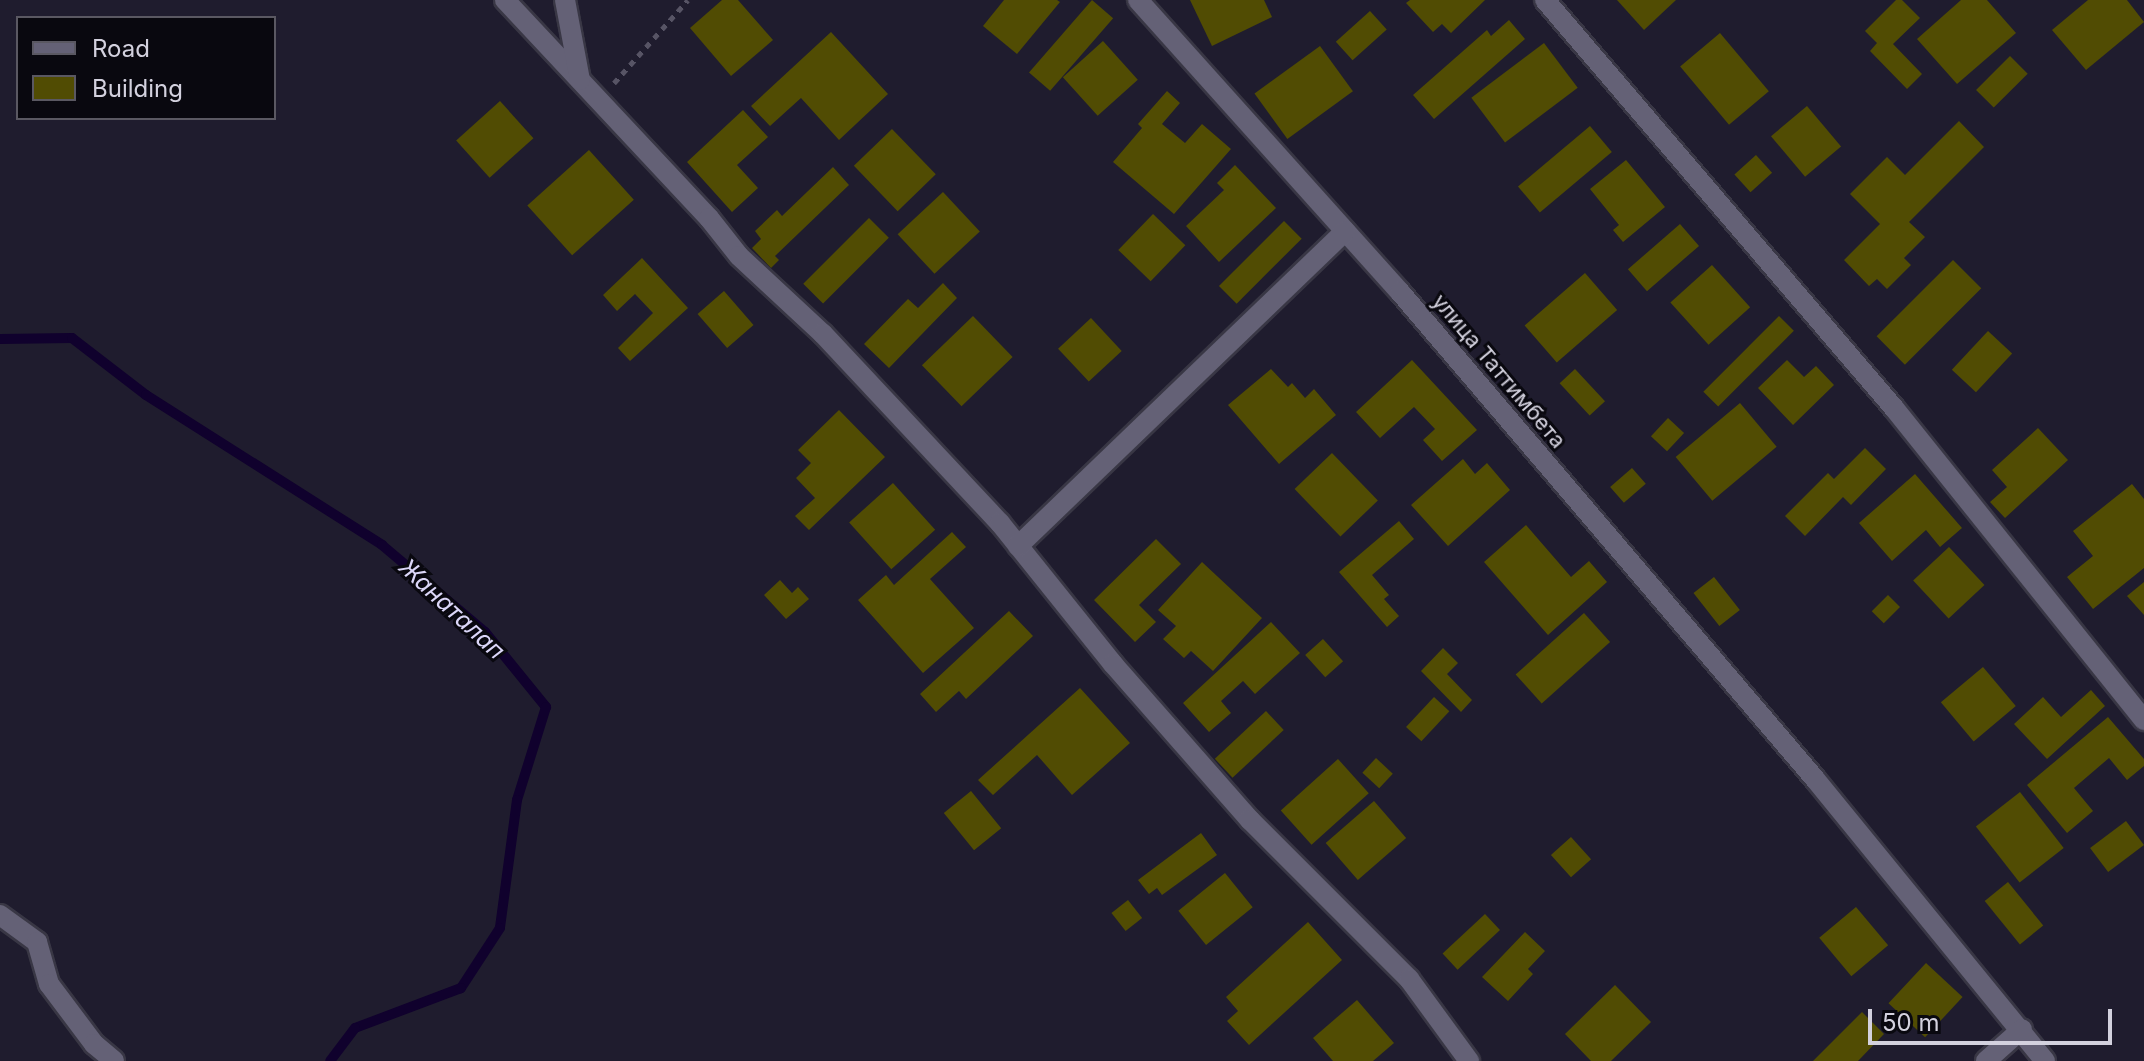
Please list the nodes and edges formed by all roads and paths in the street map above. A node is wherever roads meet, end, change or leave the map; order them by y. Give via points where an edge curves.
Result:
1 (505, 0) edge
2 (565, 0) edge
3 (688, 0) edge
4 (1138, 0) edge
5 (1545, 0) edge
6 (580, 80) junction
7 (599, 100) junction
8 (1345, 231) junction
9 (1018, 546) junction
10 (2144, 720) edge
11 (0, 915) edge
12 (2022, 1029) junction
13 (114, 1061) edge
14 (1469, 1061) edge
15 (1986, 1061) edge
16 (2045, 1061) edge

1 - 6 street
2 - 6 street
3 - 7 path
4 - 8 street, улица Таттимбета
5 - 10 street via 1894,408
6 - 7 street
7 - 9 street via 739,256 823,334
8 - 9 street
8 - 12 street, улица Таттимбета
9 - 14 street via 1250,820 1409,979
11 - 13 street via 37,942 49,984 94,1044
12 - 15 street
12 - 16 street, улица Таттимбета

